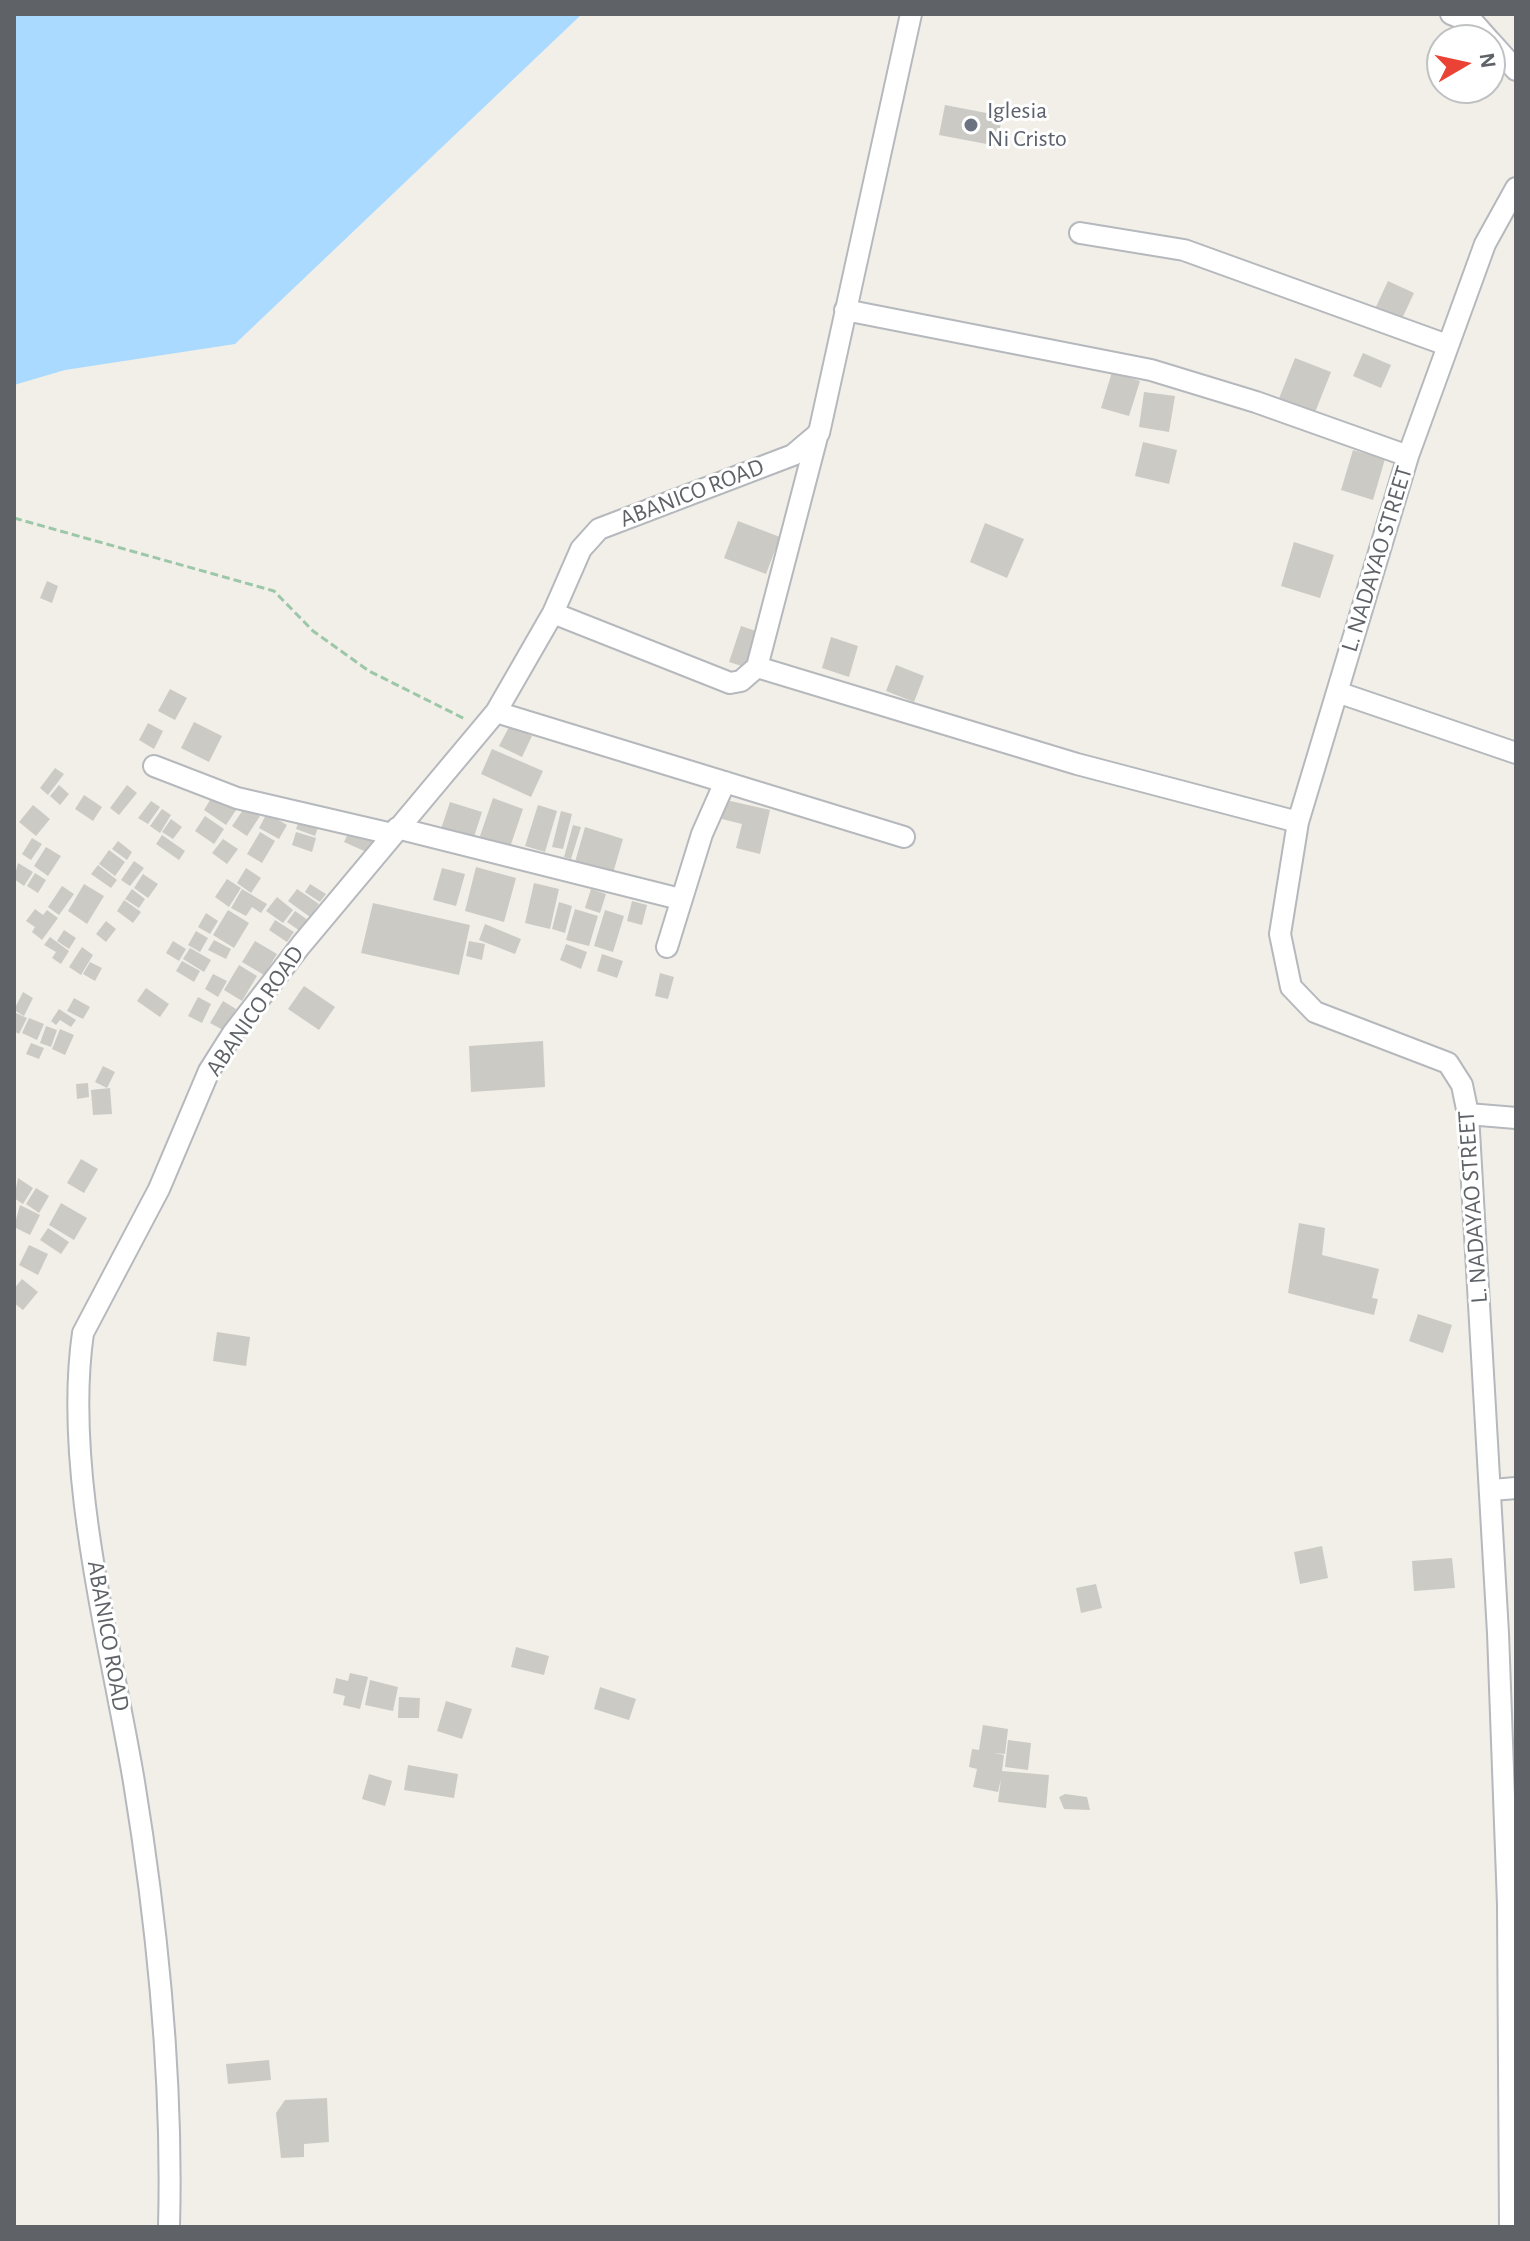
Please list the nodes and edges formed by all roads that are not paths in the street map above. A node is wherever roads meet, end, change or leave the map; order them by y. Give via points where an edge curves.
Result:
1 (911, 14) edge
2 (1451, 14) edge
3 (1475, 24) edge
4 (1516, 188) edge
5 (1080, 233) dead end
6 (845, 310) junction
7 (1447, 345) junction
8 (819, 433) junction
9 (1408, 456) junction
10 (553, 613) junction
11 (757, 667) junction
12 (1337, 692) junction
13 (490, 720) junction
14 (1516, 753) edge
15 (154, 766) dead end
16 (725, 782) junction
17 (1298, 822) junction
18 (395, 831) junction
19 (904, 837) dead end
20 (680, 899) junction
21 (667, 947) dead end
22 (1468, 1114) junction
23 (1516, 1118) edge
24 (1516, 1488) edge
25 (1492, 1490) junction
26 (1512, 2223) edge
27 (169, 2227) edge

1 - 6 street
2 - 3 street
4 - 7 street, L. NADAYAO STREET via 1485,244
5 - 7 street via 1184,250
6 - 8 street
6 - 9 street via 1151,370
7 - 9 street, L. NADAYAO STREET
8 - 10 street, ABANICO ROAD via 793,455 599,529 581,549
8 - 11 street
9 - 12 street, L. NADAYAO STREET
10 - 11 street via 730,683
10 - 13 street, ABANICO ROAD
11 - 17 street via 1077,764
12 - 14 street
12 - 17 street, L. NADAYAO STREET
13 - 16 street
13 - 18 street, ABANICO ROAD
15 - 18 street via 237,798
16 - 19 street
16 - 20 street
17 - 22 street, L. NADAYAO STREET via 1280,934 1291,987 1315,1012 1448,1063 1462,1085
18 - 20 street
18 - 27 street, ABANICO ROAD via 282,970 209,1071 159,1189 83,1333 78,1396 84,1479 156,1931 168,2091
20 - 21 street
22 - 23 street
22 - 25 street, L. NADAYAO STREET
24 - 25 street
25 - 26 street, L. NADAYAO STREET via 1508,1905

